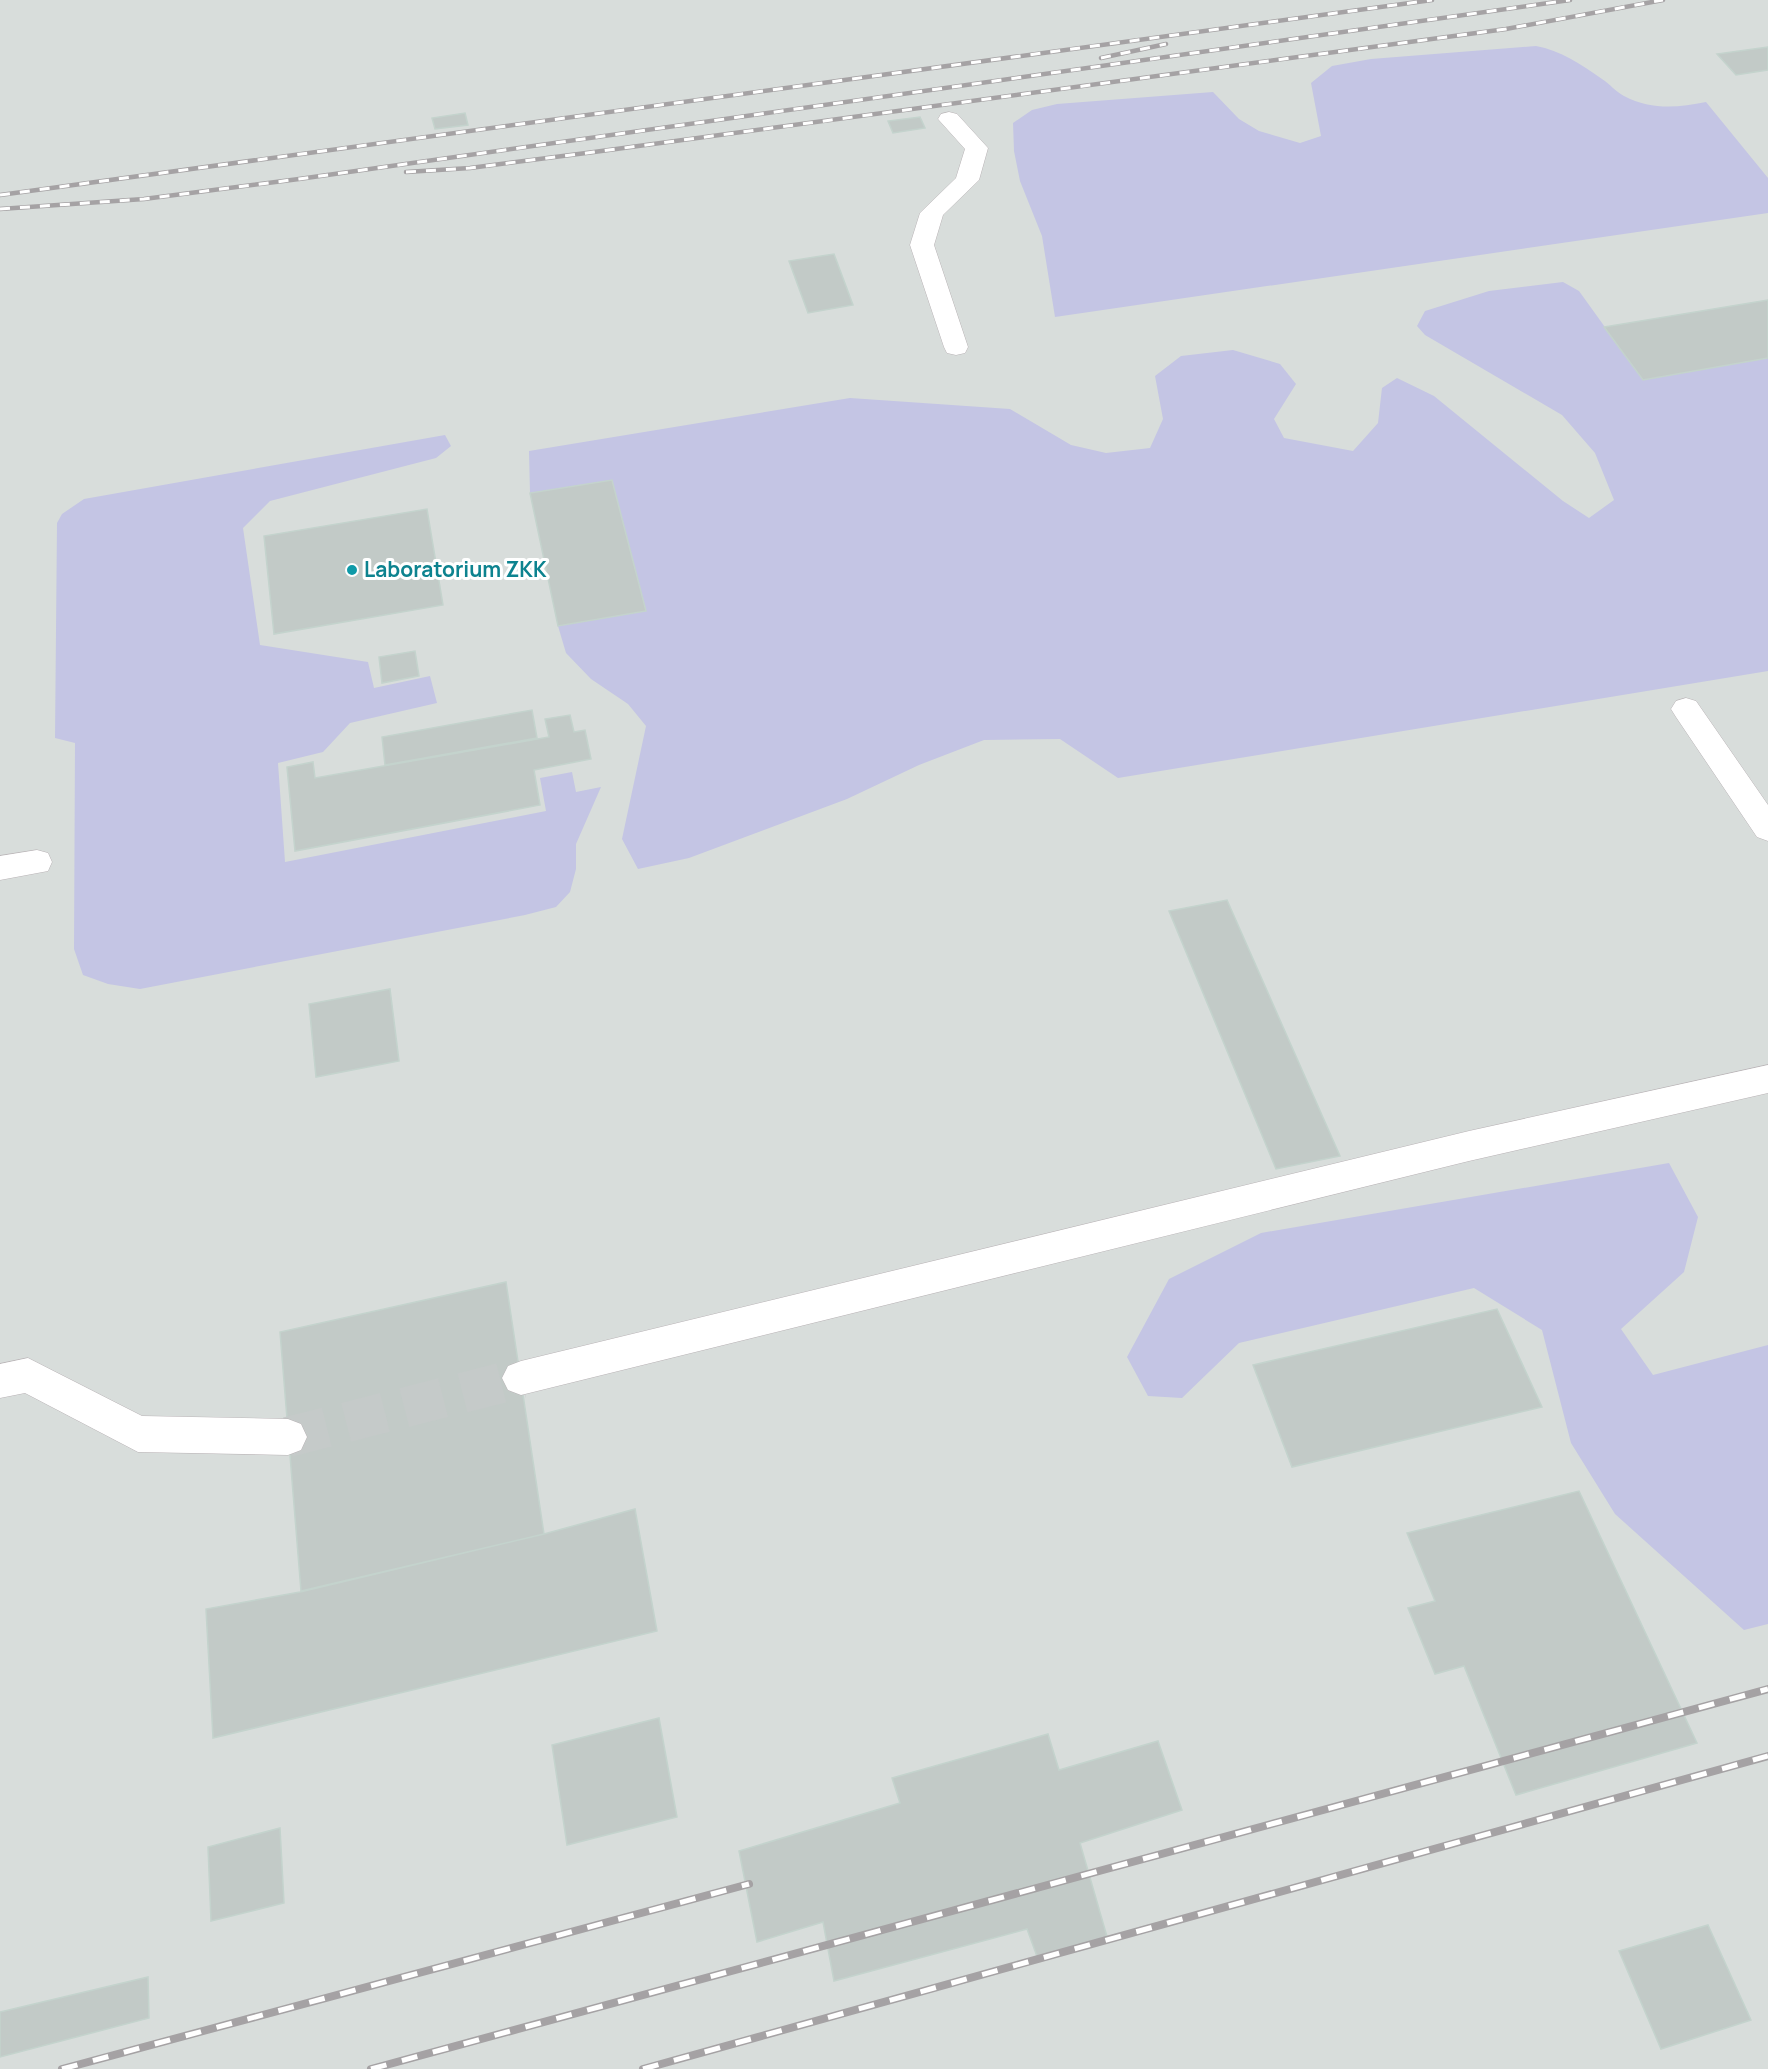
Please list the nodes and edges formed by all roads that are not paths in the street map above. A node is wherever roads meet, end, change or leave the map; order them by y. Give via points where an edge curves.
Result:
1 (949, 119) dead end
2 (956, 347) dead end
3 (1686, 710) dead end
4 (1768, 829) edge
5 (37, 862) dead end
6 (0, 868) edge
7 (1768, 1079) edge
8 (521, 1378) tunnel mouth
9 (0, 1381) edge
10 (288, 1437) tunnel mouth

1 - 2 lane via 977,147 967,180 932,213 922,245
3 - 4 lane
5 - 6 lane
7 - 8 lane via 1446,1152
9 - 10 lane via 28,1375 138,1434

